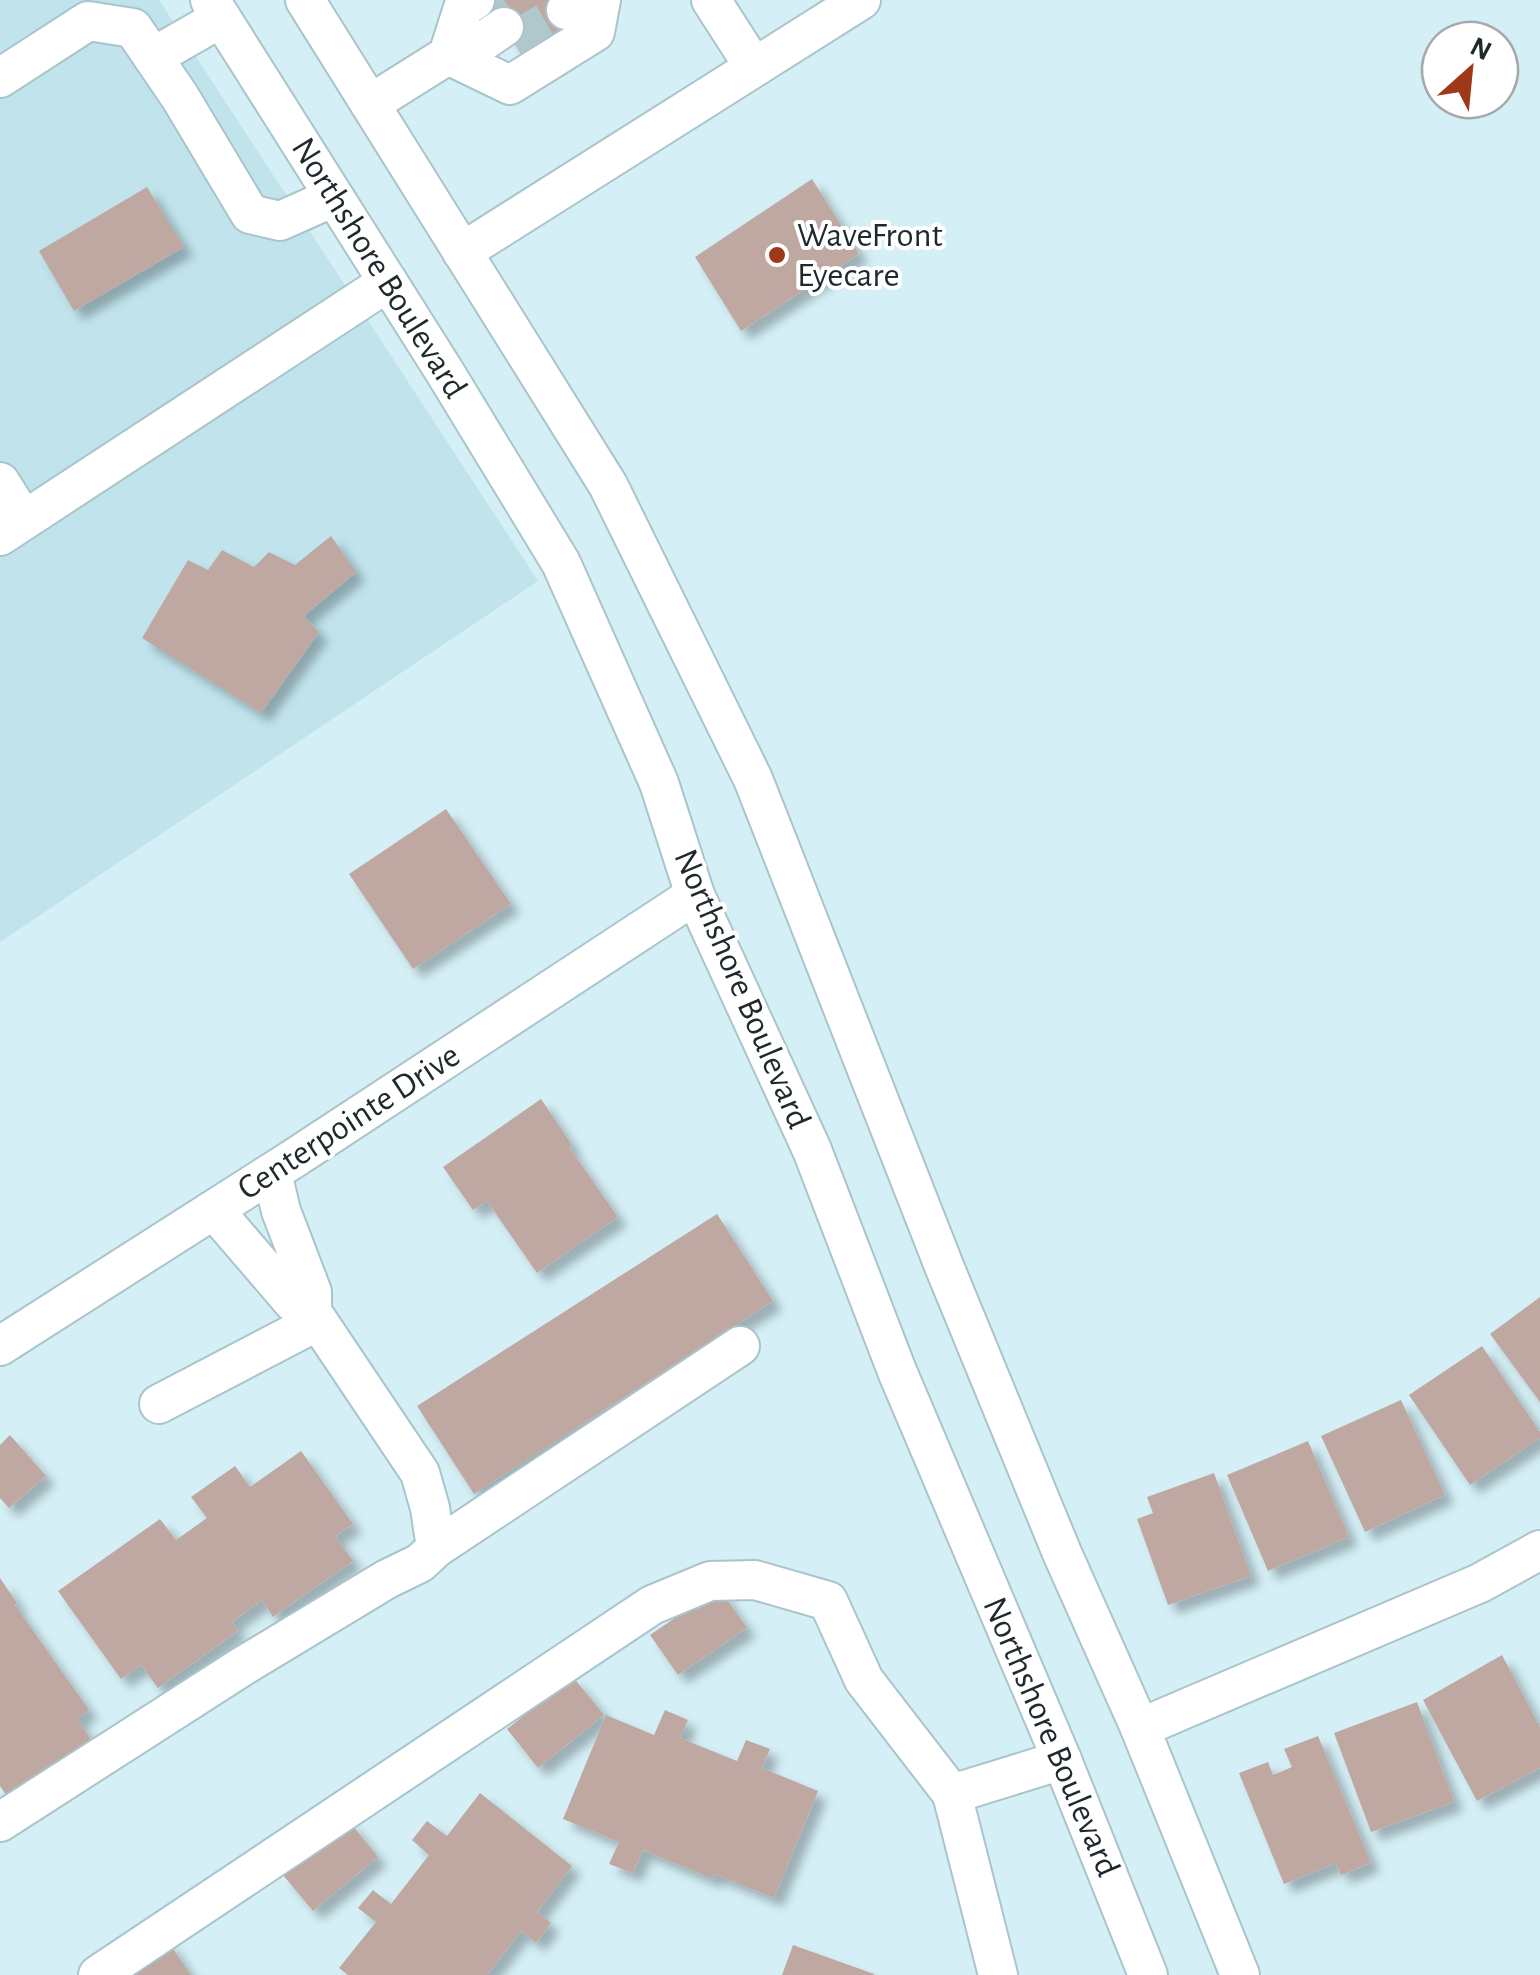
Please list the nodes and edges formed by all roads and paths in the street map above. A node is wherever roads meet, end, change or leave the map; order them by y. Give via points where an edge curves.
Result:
1 (305, 0) edge
2 (711, 0) edge
3 (860, 0) edge
4 (581, 3) edge
5 (216, 9) edge
6 (496, 19) edge
7 (448, 55) junction
8 (153, 57) junction
9 (754, 68) junction
10 (0, 78) edge
11 (370, 104) junction
12 (334, 197) junction
13 (462, 252) junction
14 (388, 282) junction
15 (0, 482) edge
16 (12, 528) edge
17 (695, 895) junction
18 (272, 1173) junction
19 (214, 1210) junction
20 (315, 1316) junction
21 (0, 1346) edge
22 (740, 1346) dead end
23 (159, 1404) dead end
24 (436, 1548) junction
25 (1540, 1550) edge
26 (1140, 1728) junction
27 (1062, 1760) junction
28 (952, 1794) junction
29 (0, 1822) edge
30 (98, 1975) edge
31 (998, 1975) edge
32 (1148, 1975) edge
33 (1240, 1975) edge

1 - 11 street
2 - 9 street
3 - 9 street
4 - 7 street via 595,32 510,85
5 - 8 street
5 - 12 street, Northshore Boulevard
6 - 7 street via 484,58
6 - 7 street via 463,8
7 - 11 street
8 - 10 street via 133,28 88,21
8 - 12 street via 250,214 280,221
9 - 13 street
11 - 13 street
12 - 14 street, Northshore Boulevard
13 - 26 street via 608,486 752,779 951,1284
14 - 16 street
14 - 17 street, Northshore Boulevard via 561,563 659,783
15 - 16 street
17 - 18 street, Centerpointe Drive
17 - 27 street, Northshore Boulevard via 812,1150 897,1371
18 - 19 street, Centerpointe Drive
18 - 20 street
19 - 20 street via 293,1302
19 - 21 street, Centerpointe Drive
20 - 23 street
20 - 24 street via 420,1473
22 - 24 street
24 - 29 street
25 - 26 street
26 - 33 street
27 - 28 street
27 - 32 street, Northshore Boulevard
28 - 30 street via 864,1680 828,1601 755,1580 710,1581 652,1605
28 - 31 street

